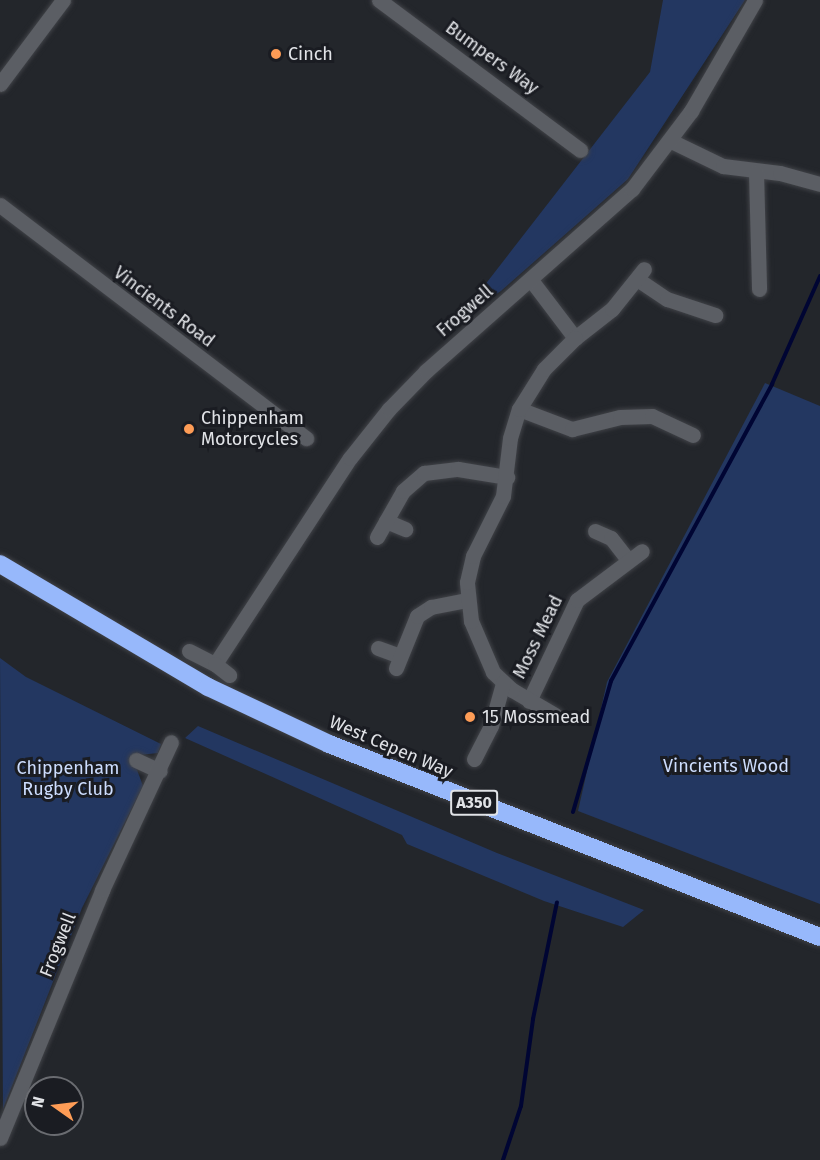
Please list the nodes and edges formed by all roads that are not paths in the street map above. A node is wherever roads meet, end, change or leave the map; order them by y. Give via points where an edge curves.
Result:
1 (63, 0) edge
2 (379, 0) edge
3 (755, 0) edge
4 (0, 84) edge
5 (670, 141) junction
6 (580, 150) dead end
7 (756, 172) junction
8 (820, 184) edge
9 (0, 205) edge
10 (531, 280) junction
11 (759, 289) dead end
12 (705, 317) dead end
13 (575, 338) junction
14 (519, 409) junction
15 (693, 435) dead end
16 (306, 438) dead end
17 (507, 477) junction
18 (386, 521) junction
19 (405, 529) dead end
20 (595, 531) dead end
21 (377, 537) dead end
22 (642, 551) dead end
23 (628, 560) junction
24 (0, 564) edge
25 (468, 600) junction
26 (378, 648) dead end
27 (189, 651) dead end
28 (215, 664) junction
29 (229, 675) dead end
30 (503, 683) junction
31 (529, 701) junction
32 (555, 715) dead end
33 (171, 742) dead end
34 (474, 759) dead end
35 (136, 760) dead end
36 (160, 771) junction
37 (820, 937) edge
38 (0, 1138) edge

1 - 4 street
2 - 6 street, Bumpers Way
3 - 5 street, Frogwell
5 - 7 street via 706,160
5 - 10 street, Frogwell via 616,205
7 - 8 street via 780,173
7 - 11 street
9 - 16 street, Vincients Road
10 - 13 street
10 - 28 street, Frogwell via 426,371 366,435
12 - 13 street, Moss Mead via 667,299 640,274 606,315
13 - 14 street, Moss Mead via 540,374
14 - 15 street via 567,429 652,416 673,430
14 - 17 street, Moss Mead via 510,438
17 - 18 street via 458,469 430,471 403,491
17 - 25 street, Moss Mead via 496,514 473,556
18 - 19 street
18 - 21 street
20 - 23 street via 611,538
22 - 23 street, Moss Mead
23 - 31 street, Moss Mead via 577,600
24 - 37 highway, West Cepen Way / A350 via 208,687 329,744
25 - 26 street via 420,612 410,627 398,662
25 - 30 street, Moss Mead via 482,650
27 - 28 street
28 - 29 street
30 - 31 street, Moss Mead
30 - 34 street via 491,726
31 - 32 street, Moss Mead
33 - 36 street, Frogwell
35 - 36 street
36 - 38 street, Frogwell via 102,890

